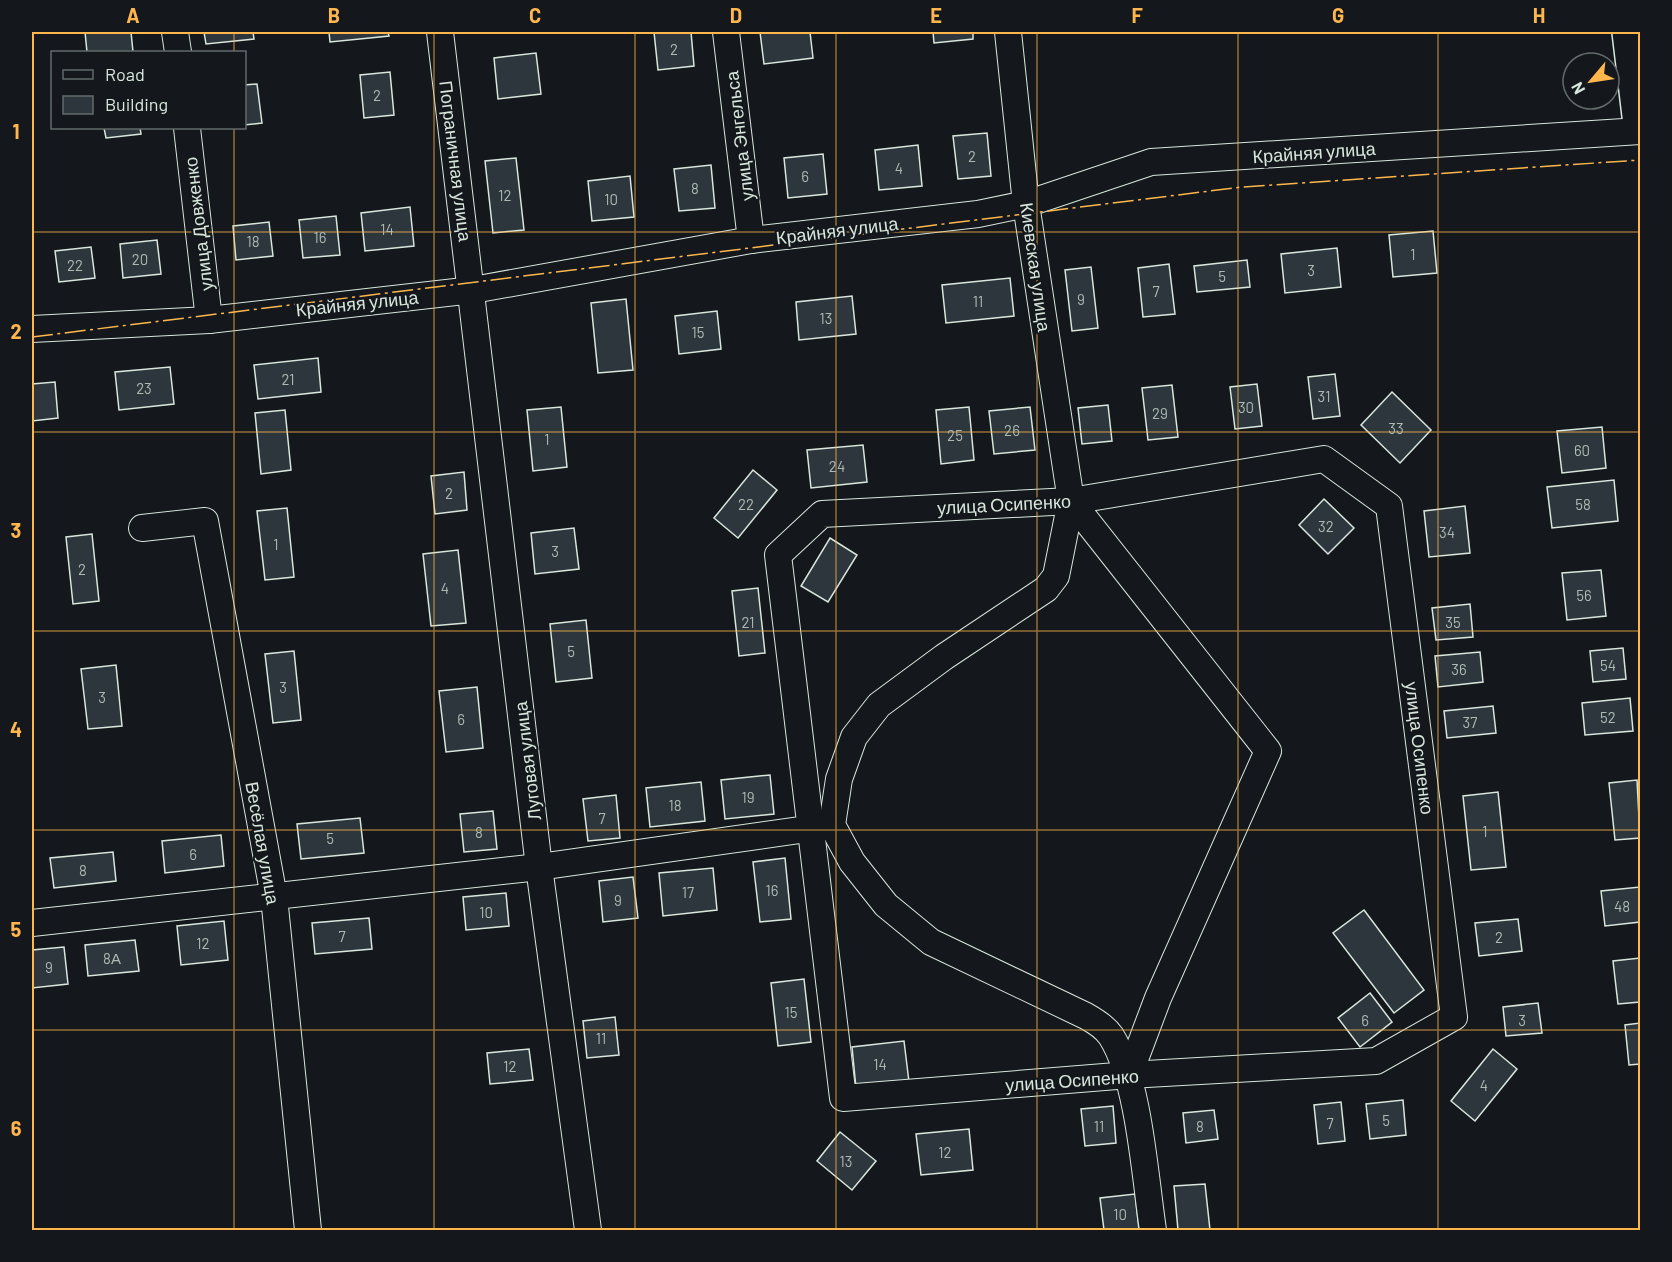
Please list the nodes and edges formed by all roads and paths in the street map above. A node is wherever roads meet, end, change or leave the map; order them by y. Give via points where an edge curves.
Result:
1 (175, 32) edge
2 (440, 32) edge
3 (726, 32) edge
4 (1008, 32) edge
5 (1629, 32) edge
6 (178, 51) edge
7 (1641, 124) edge
8 (187, 129) edge
9 (1641, 131) edge
10 (1026, 204) junction
11 (751, 240) junction
12 (472, 290) junction
13 (209, 320) junction
14 (32, 329) edge
15 (1071, 501) junction
16 (142, 528) dead end
17 (821, 827) junction
18 (539, 867) junction
19 (274, 897) junction
20 (32, 923) edge
21 (1129, 1075) junction
22 (308, 1230) edge
23 (588, 1230) edge
24 (1154, 1230) edge

1 - 6 street
2 - 12 street, Пограничная улица
3 - 11 street, улица Энгельса
4 - 10 street, Киевская улица
5 - 7 main road
8 - 13 street, улица Довженко
9 - 10 street, Крайняя улица via 1151,162
10 - 11 street, Крайняя улица via 978,214
10 - 15 street, Киевская улица
11 - 12 street, Крайняя улица
12 - 13 street, Крайняя улица
12 - 18 street, Луговая улица
13 - 14 street, Крайняя улица
15 - 17 street via 1056,576 1046,590 879,705 854,737
15 - 17 street, улица Осипенко via 822,514 778,555
15 - 21 street via 1268,751 1158,998
15 - 21 street, улица Осипенко via 1324,459 1389,506 1454,1017 1376,1061
16 - 19 street, Весёлая улица via 205,521
17 - 18 street
17 - 21 street via 886,906 931,942 1100,1024 1111,1035
17 - 21 street, улица Осипенко via 843,1098
18 - 19 street
18 - 23 street, Луговая улица
19 - 20 street
19 - 22 street, Весёлая улица
21 - 24 street

